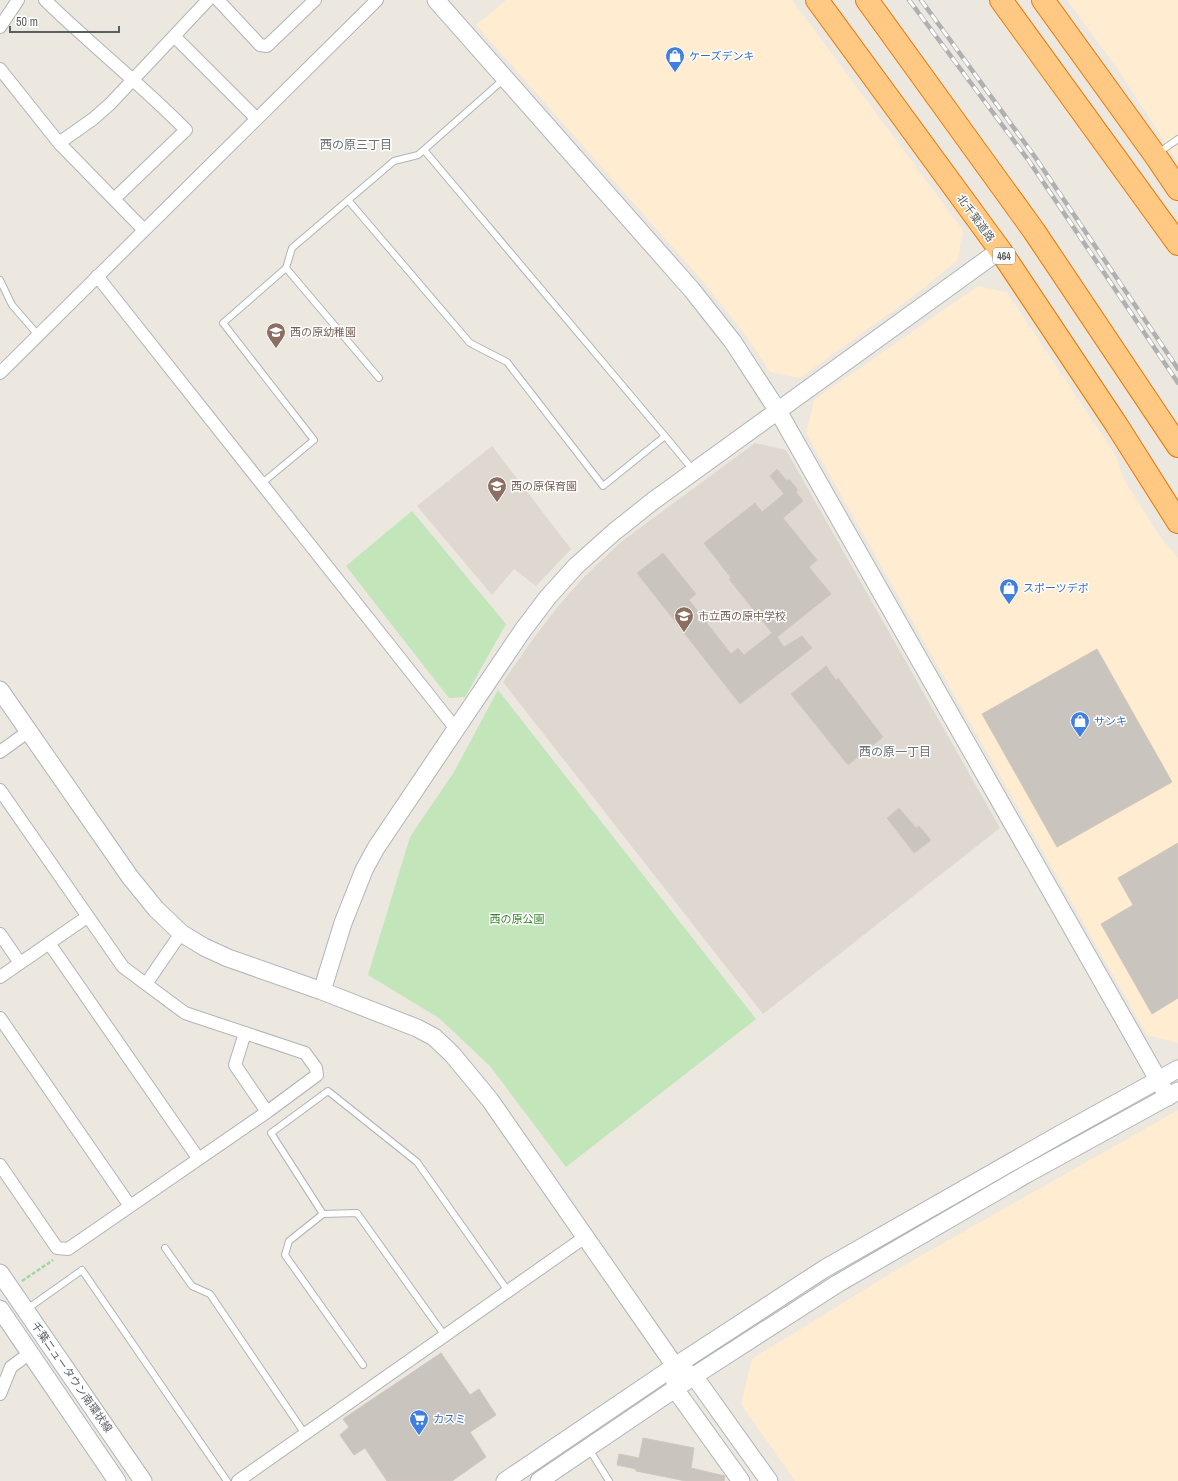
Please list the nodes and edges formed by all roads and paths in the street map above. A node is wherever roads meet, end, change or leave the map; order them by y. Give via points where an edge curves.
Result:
1 (18, 0) edge
2 (45, 0) edge
3 (208, 0) edge
4 (218, 0) edge
5 (315, 0) edge
6 (377, 0) edge
7 (436, 0) edge
8 (817, 0) edge
9 (867, 0) edge
10 (1001, 0) edge
11 (1042, 0) edge
12 (0, 27) edge
13 (174, 36) junction
14 (0, 69) edge
15 (505, 78) junction
16 (132, 80) junction
17 (256, 118) junction
18 (1178, 139) edge
19 (59, 143) junction
20 (424, 150) junction
21 (1155, 155) junction
22 (1178, 189) edge
23 (114, 199) junction
24 (348, 200) junction
25 (144, 230) junction
26 (1178, 244) edge
27 (1000, 250) junction
28 (286, 268) junction
29 (97, 276) junction
30 (0, 280) edge
31 (38, 335) junction
32 (0, 373) edge
33 (379, 378) dead end
34 (778, 411) junction
35 (665, 436) junction
36 (1178, 446) edge
37 (694, 471) junction
38 (261, 484) junction
39 (1178, 522) edge
40 (0, 690) edge
41 (456, 729) junction
42 (29, 731) junction
43 (0, 752) edge
44 (0, 790) edge
45 (87, 917) junction
46 (181, 933) junction
47 (0, 934) edge
48 (49, 943) junction
49 (20, 963) junction
50 (0, 977) edge
51 (146, 984) junction
52 (322, 991) junction
53 (0, 1018) edge
54 (245, 1033) junction
55 (1178, 1069) edge
56 (1158, 1080) junction
57 (1173, 1094) edge
58 (267, 1112) junction
59 (198, 1158) junction
60 (0, 1165) edge
61 (130, 1206) junction
62 (322, 1214) junction
63 (585, 1237) junction
64 (164, 1248) dead end
65 (68, 1249) junction
66 (0, 1273) edge
67 (11, 1289) junction
68 (508, 1291) junction
69 (0, 1309) edge
70 (26, 1310) junction
71 (445, 1336) junction
72 (30, 1353) junction
73 (363, 1365) dead end
74 (675, 1366) junction
75 (694, 1376) junction
76 (675, 1389) junction
77 (0, 1394) edge
78 (305, 1434) junction
79 (588, 1448) junction
80 (117, 1481) edge
81 (143, 1481) edge
82 (227, 1481) edge
83 (238, 1481) edge
84 (505, 1481) edge
85 (539, 1481) edge
86 (609, 1481) edge
87 (741, 1481) edge
88 (769, 1481) edge

1 - 12 street
2 - 16 street
3 - 13 street
4 - 5 street via 260,44 266,46
6 - 17 street
7 - 15 street
8 - 27 highway, 北千葉道路 / 464
9 - 36 highway via 1034,231
10 - 26 highway
11 - 21 highway
13 - 16 street
13 - 17 street
14 - 19 street
15 - 20 lane
15 - 34 street via 713,315
16 - 19 street via 93,119
16 - 23 street via 160,103 186,130
17 - 25 street
18 - 21 lane
19 - 23 street
20 - 24 lane via 418,155 394,161
20 - 35 lane
21 - 22 highway
23 - 25 street
24 - 28 lane via 292,248
24 - 35 lane via 470,343 507,362 603,486
25 - 29 street
27 - 34 street
27 - 39 highway, 北千葉道路 / 464
28 - 33 lane
28 - 38 lane via 223,323 314,440
29 - 31 street
29 - 38 street
30 - 31 lane via 12,305
31 - 32 street
34 - 37 street
34 - 56 street
35 - 37 lane
37 - 41 street via 614,532 576,566 523,630
38 - 41 street
40 - 42 street
41 - 52 street via 364,870 343,923
42 - 43 street
42 - 46 street via 130,877 156,909
44 - 45 street
45 - 48 street
45 - 51 street via 123,967
46 - 51 street
46 - 52 street via 228,958
47 - 49 street
48 - 49 street
48 - 59 street
49 - 50 street
51 - 54 street via 185,1013
52 - 63 street via 434,1037 452,1054 490,1100
53 - 61 street
54 - 58 street via 235,1065
54 - 58 street via 305,1054 316,1068 317,1075 312,1080
55 - 56 street
56 - 57 street
56 - 74 street via 824,1269
57 - 75 street via 838,1284
58 - 59 street
59 - 61 street
60 - 65 street via 57,1248
61 - 65 street
62 - 68 lane via 271,1132 328,1091 417,1162
62 - 71 lane via 357,1213
62 - 73 lane via 289,1241 285,1255
63 - 68 street
63 - 74 street
64 - 78 lane via 192,1286 210,1294
65 - 67 path
66 - 67 street, 千葉ニュータウン南環状線
67 - 70 street, 千葉ニュータウン南環状線
68 - 71 street
69 - 72 street, 千葉ニュータウン南環状線
70 - 81 street, 千葉ニュータウン南環状線
70 - 82 lane via 82,1270
71 - 78 street
72 - 77 street via 11,1367
72 - 80 street, 千葉ニュータウン南環状線
74 - 75 street
74 - 76 street
74 - 84 street
75 - 76 street
75 - 88 street
76 - 79 street
76 - 87 street
78 - 83 street
79 - 85 street
79 - 86 lane

